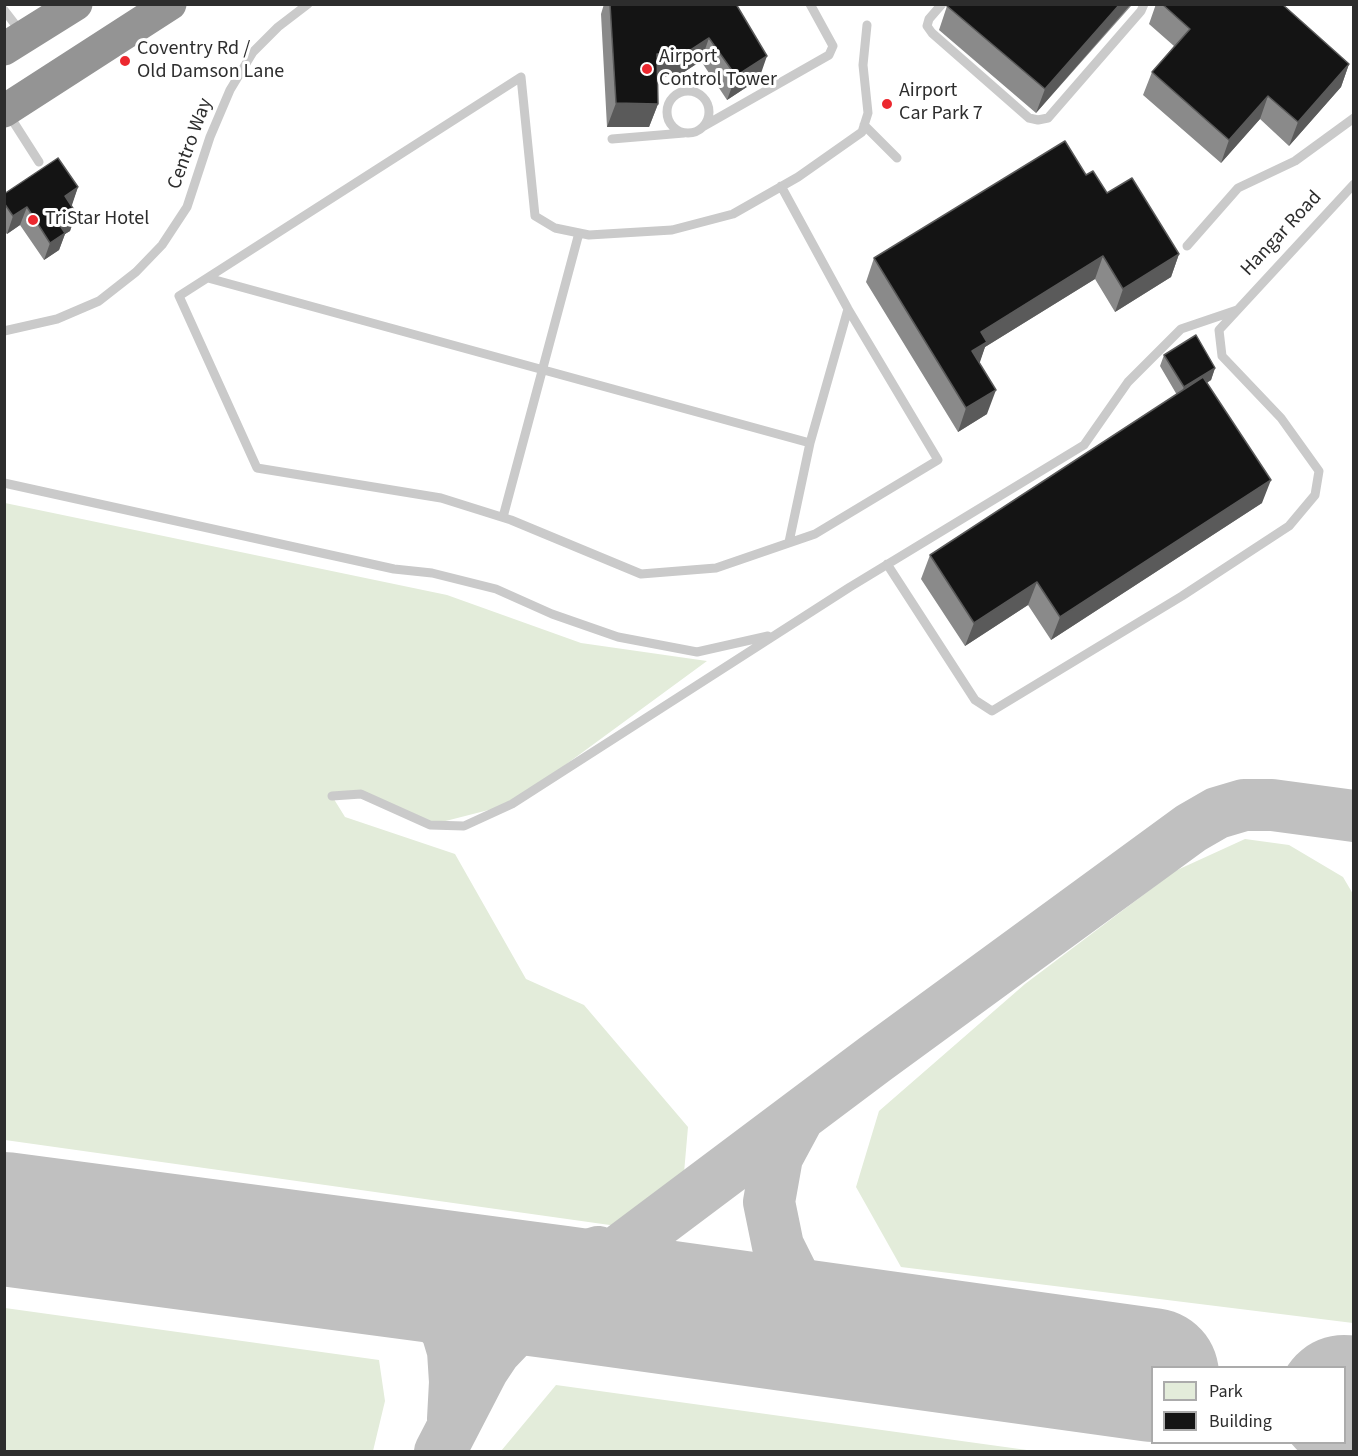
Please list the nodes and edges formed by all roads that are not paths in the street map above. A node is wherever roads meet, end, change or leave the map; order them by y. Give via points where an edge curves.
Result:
1 (76, 4) edge
2 (170, 4) edge
3 (308, 4) edge
4 (810, 4) edge
5 (942, 4) edge
6 (1144, 4) edge
7 (4, 10) edge
8 (867, 25) dead end
9 (14, 43) edge
10 (5, 111) edge
11 (1353, 118) edge
12 (864, 125) junction
13 (704, 126) junction
14 (685, 133) junction
15 (612, 140) dead end
16 (897, 158) dead end
17 (39, 162) dead end
18 (1353, 184) edge
19 (781, 186) junction
20 (579, 233) junction
21 (1187, 246) dead end
22 (208, 278) junction
23 (848, 309) junction
24 (1237, 310) junction
25 (4, 331) edge
26 (544, 370) junction
27 (810, 443) junction
28 (4, 483) edge
29 (503, 517) junction
30 (789, 542) junction
31 (887, 564) junction
32 (776, 634) junction
33 (332, 796) dead end

1 - 9 highway
2 - 10 highway
3 - 25 lane, Centro Way via 253,52 230,90 187,207 162,245 99,301 57,319
4 - 13 lane via 833,46 829,55
5 - 6 lane via 929,19 927,26 932,33 1029,118 1038,120 1048,118
7 - 9 lane
8 - 12 lane via 863,65 868,113
10 - 17 lane
11 - 21 lane via 1295,161 1238,188
12 - 16 lane
12 - 19 lane via 862,132
13 - 14 lane
13 - 14 lane via 709,114 706,100 695,92 682,92 671,100 667,113 672,126
14 - 15 lane
18 - 24 lane, Hangar Road
19 - 20 lane via 733,214 672,230
19 - 23 lane
20 - 22 lane via 555,228 535,216 521,77
20 - 26 lane
22 - 26 lane
22 - 29 lane via 179,296 257,468 441,498
23 - 27 lane
23 - 30 lane via 938,460 815,534
24 - 31 lane via 1181,329 1128,382 1084,445
24 - 31 lane, Hangar Road via 1219,330 1222,356 1281,418 1319,471 1315,495 1289,526 992,711 975,700
26 - 27 lane
26 - 29 lane
27 - 30 lane
28 - 32 lane via 496,589 618,637 697,652
29 - 30 lane via 641,574 716,568
31 - 32 lane
32 - 33 lane via 512,804 464,826 430,825 361,794

